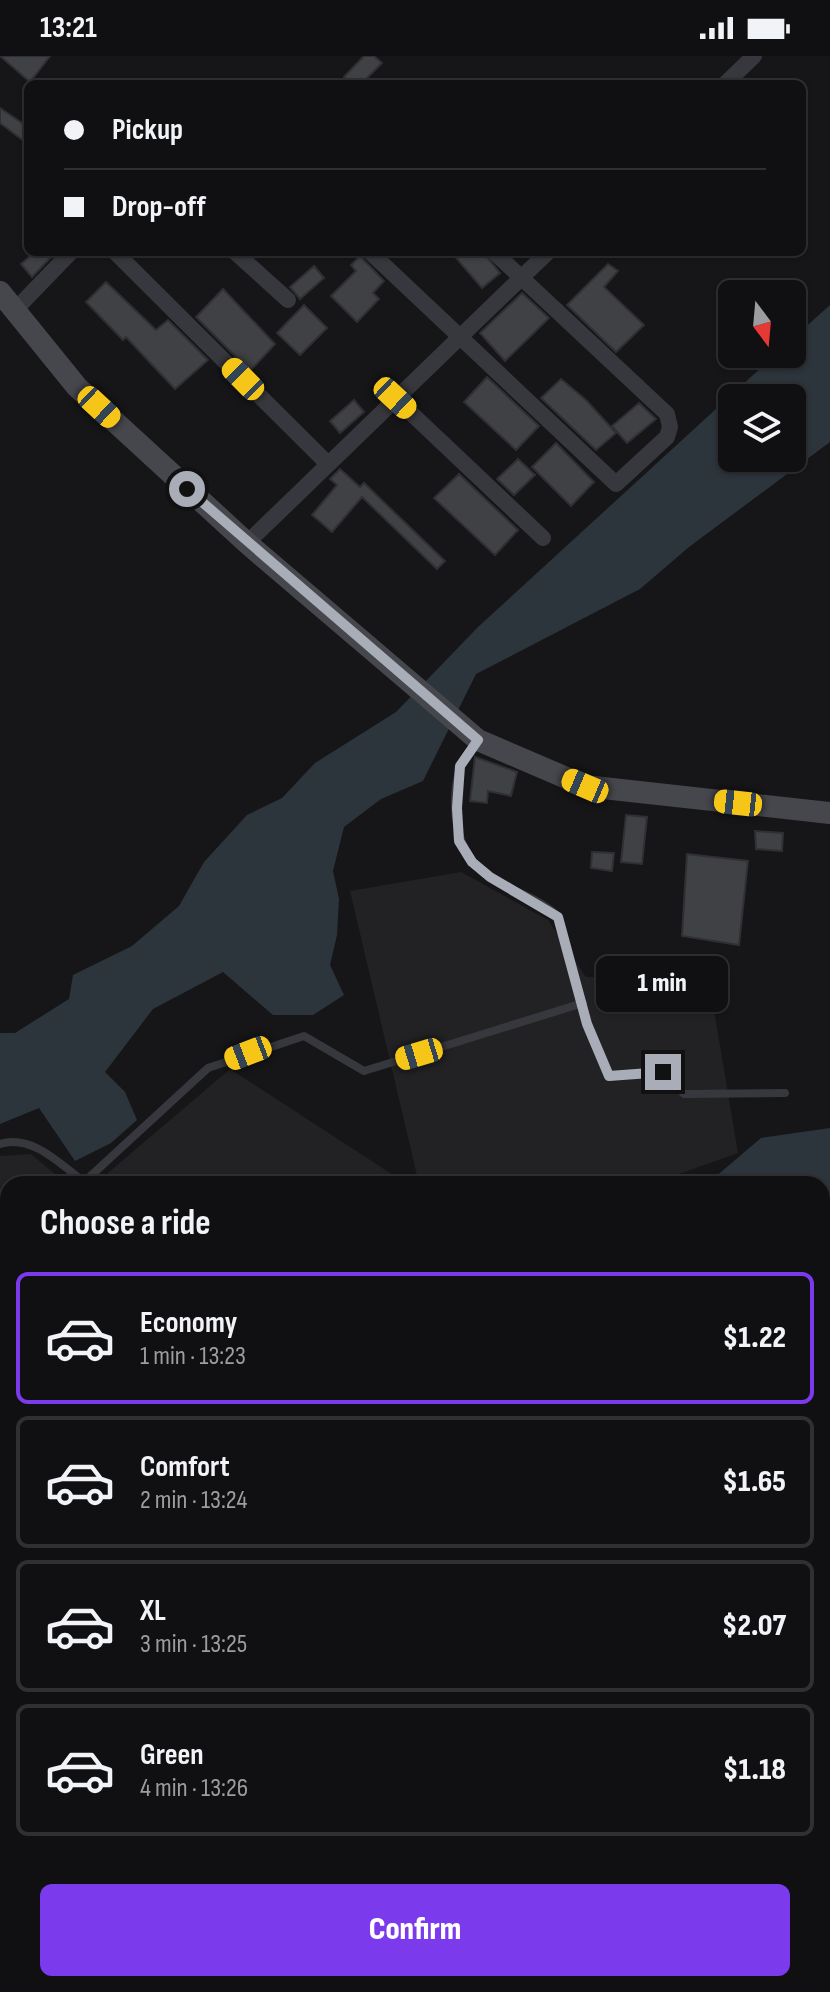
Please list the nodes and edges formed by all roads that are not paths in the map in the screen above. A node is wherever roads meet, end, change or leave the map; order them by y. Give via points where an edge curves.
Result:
1 (754, 56) edge
2 (729, 80) edge
3 (67, 256) edge
4 (119, 256) edge
5 (239, 256) edge
6 (374, 256) edge
7 (498, 256) edge
8 (544, 256) edge
9 (521, 278) junction
10 (0, 292) edge
11 (288, 300) dead end
12 (15, 310) junction
13 (458, 338) junction
14 (395, 398) junction
15 (328, 464) junction
16 (543, 538) dead end
17 (247, 543) junction
18 (478, 740) junction
19 (830, 813) edge
20 (583, 1003) junction
21 (785, 1093) dead end
22 (0, 1144) edge
23 (76, 1176) edge
24 (92, 1176) edge

1 - 2 street
3 - 12 street
4 - 15 street
5 - 11 street
6 - 13 street
7 - 9 street
8 - 9 street
9 - 13 street
9 - 13 street via 667,414 667,437 635,469 616,484
10 - 12 street
12 - 17 street via 77,387
13 - 14 street
14 - 15 street
14 - 16 street
15 - 17 street
17 - 18 street
18 - 19 street via 585,786
18 - 20 lane via 460,766 459,841 490,877 558,917
20 - 21 lane via 609,1076 663,1072 684,1094
20 - 24 lane via 364,1071 304,1036 248,1053 208,1068
22 - 23 lane via 37,1147

